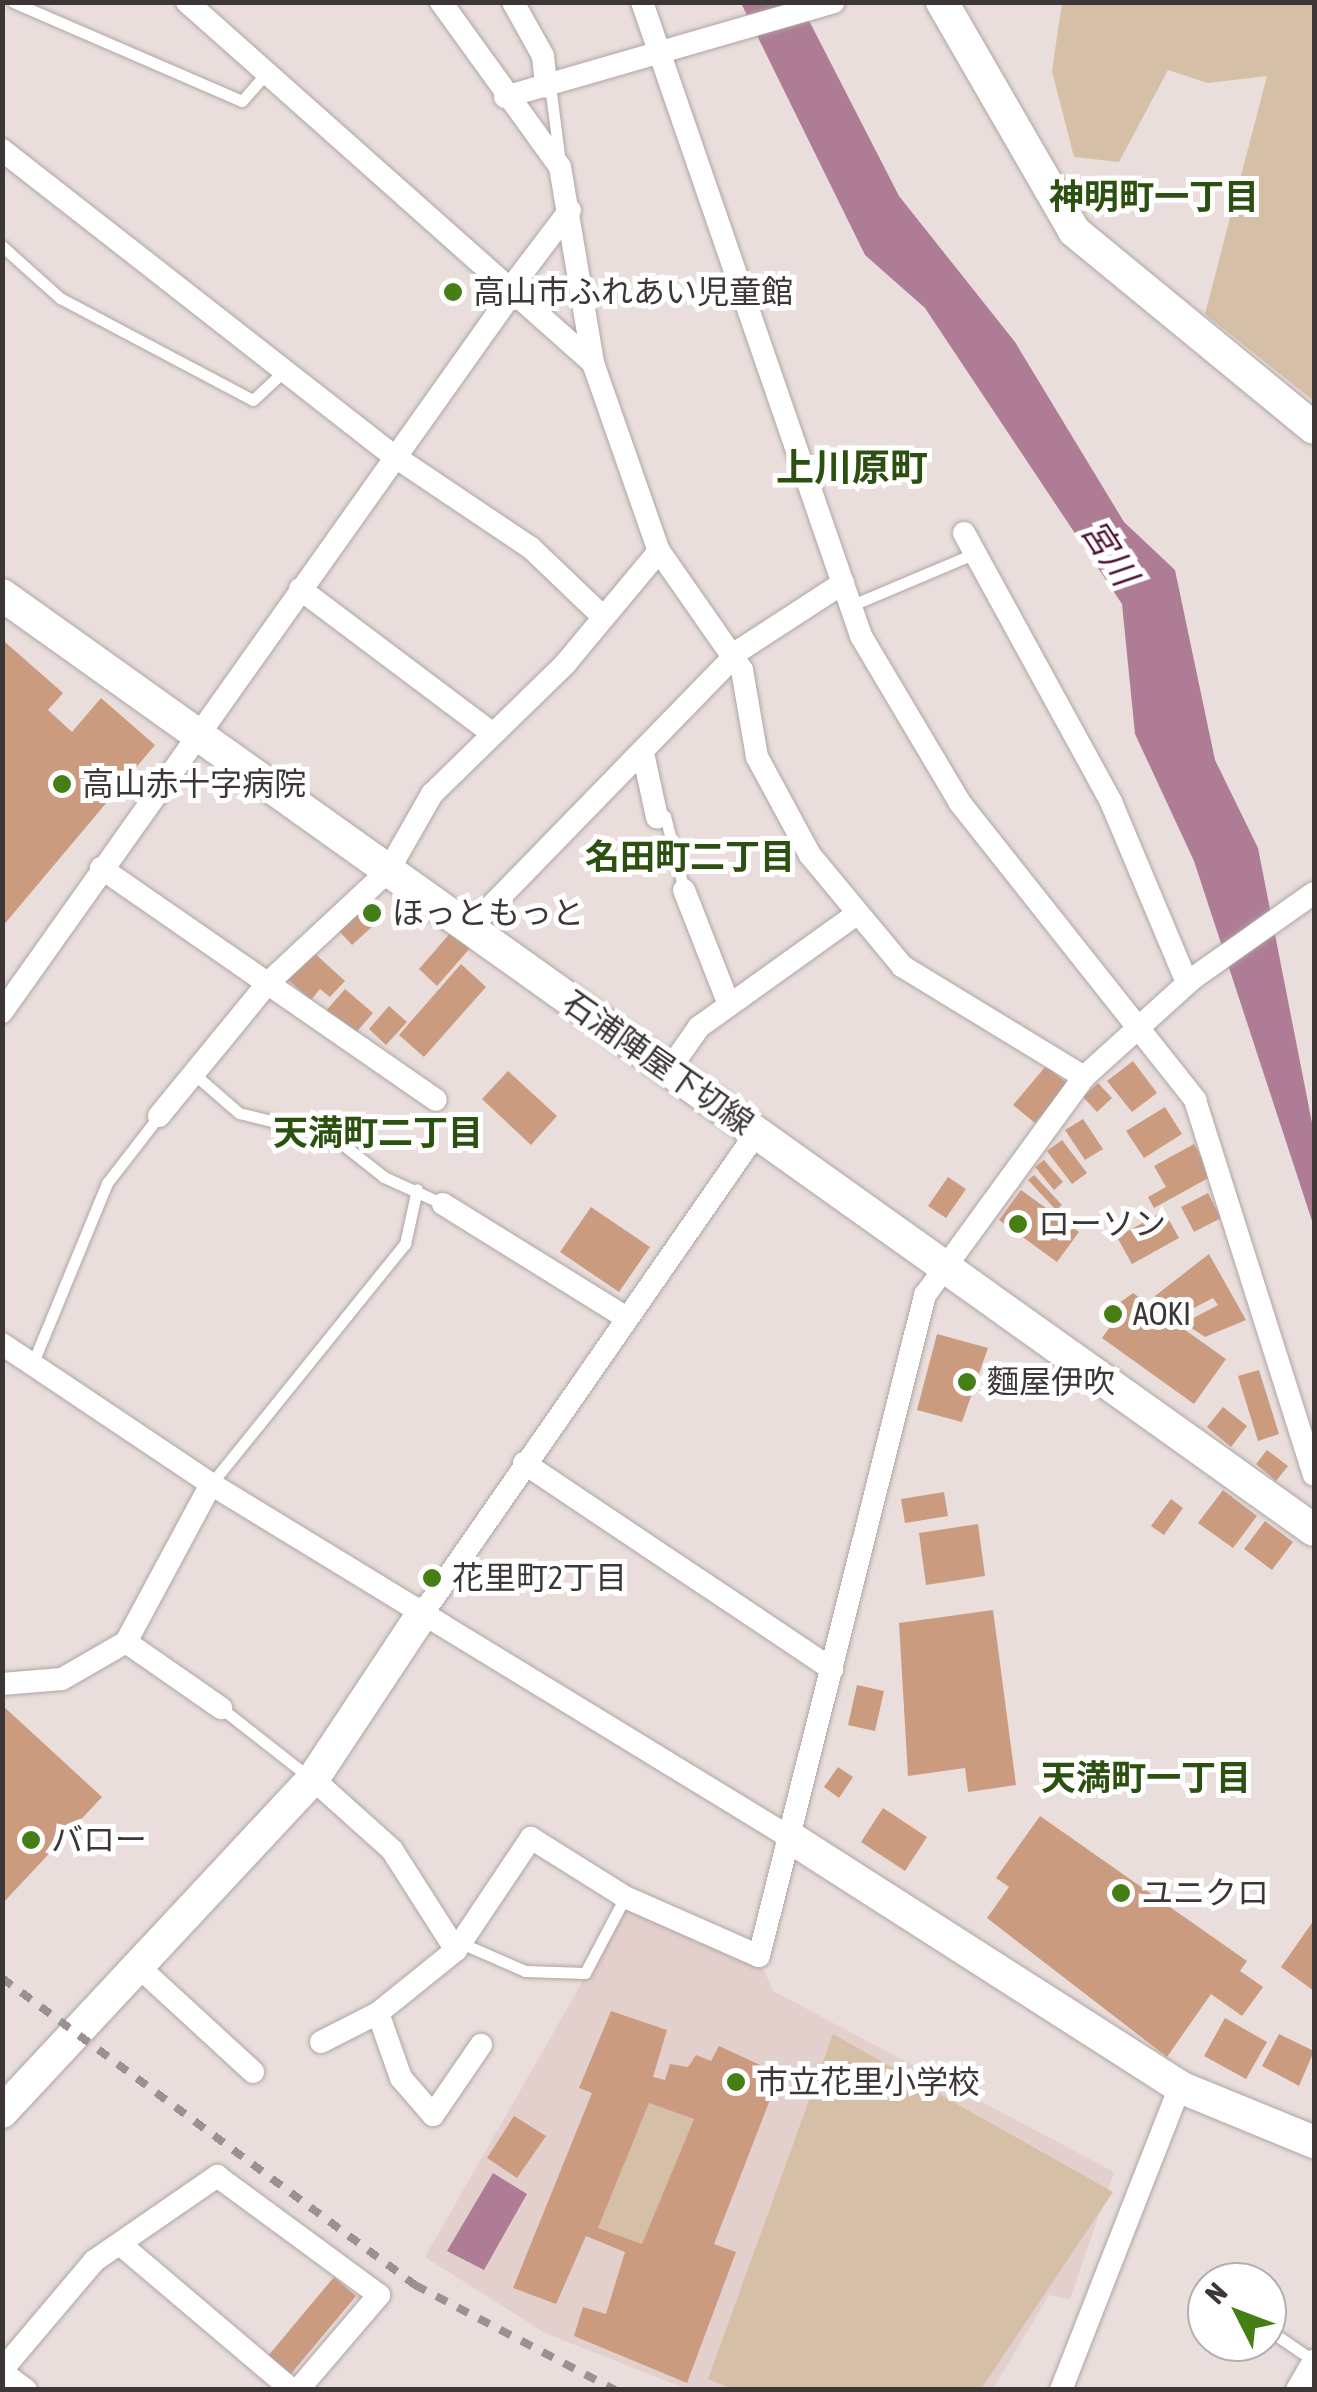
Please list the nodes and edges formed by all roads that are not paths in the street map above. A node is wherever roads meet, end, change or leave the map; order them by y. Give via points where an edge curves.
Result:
1 (13, 2) edge
2 (187, 2) edge
3 (441, 2) edge
4 (512, 2) edge
5 (642, 2) edge
6 (834, 2) edge
7 (942, 2) edge
8 (661, 52) junction
9 (265, 75) junction
10 (548, 86) junction
11 (505, 98) junction
12 (2, 150) edge
13 (560, 167) junction
14 (570, 210) junction
15 (2, 246) edge
16 (508, 295) junction
17 (593, 362) junction
18 (282, 372) junction
19 (1314, 428) edge
20 (394, 456) junction
21 (968, 543) joint
22 (660, 552) junction
23 (842, 583) junction
24 (300, 589) junction
25 (2, 595) edge
26 (850, 606) junction
27 (602, 614) junction
28 (733, 658) junction
29 (196, 732) junction
30 (492, 733) junction
31 (642, 753) junction
32 (657, 817) joint
33 (102, 868) junction
34 (388, 871) junction
35 (684, 890) joint
36 (1311, 893) edge
37 (857, 914) junction
38 (470, 929) junction
39 (1190, 981) junction
40 (268, 984) junction
41 (729, 1006) junction
42 (2, 1012) edge
43 (1138, 1024) junction
44 (668, 1071) junction
45 (194, 1074) junction
46 (1084, 1076) junction
47 (436, 1100) dead end
48 (159, 1116) joint
49 (757, 1132) junction
50 (417, 1188) junction
51 (443, 1204) joint
52 (940, 1267) junction
53 (627, 1318) junction
54 (2, 1344) edge
55 (32, 1365) junction
56 (524, 1464) junction
57 (1314, 1475) edge
58 (211, 1484) junction
59 (1314, 1530) edge
60 (423, 1613) junction
61 (126, 1642) junction
62 (832, 1669) junction
63 (2, 1684) edge
64 (221, 1708) joint
65 (313, 1779) junction
66 (791, 1838) junction
67 (625, 1897) junction
68 (459, 1947) junction
69 (139, 1967) junction
70 (378, 2014) junction
71 (321, 2042) dead end
72 (481, 2045) dead end
73 (253, 2072) dead end
74 (1180, 2087) junction
75 (2, 2112) edge
76 (1314, 2142) edge
77 (120, 2244) junction
78 (1287, 2343) edge
79 (1314, 2361) edge
80 (2, 2371) edge
81 (26, 2390) edge
82 (295, 2390) edge
83 (1061, 2390) edge
84 (1298, 2390) edge

1 - 9 lane via 242,101
2 - 9 street
3 - 11 street
4 - 10 street via 543,56
5 - 8 street
6 - 8 street
7 - 19 street via 1074,231
8 - 10 street
8 - 23 street
9 - 16 street
10 - 11 street
10 - 13 lane
11 - 13 street
12 - 18 street
13 - 14 street
14 - 16 street
14 - 17 street
15 - 18 lane via 60,298 254,400
16 - 17 street
16 - 20 street
17 - 22 street
18 - 20 street
20 - 24 street
20 - 27 street via 531,548
21 - 26 lane
21 - 39 street via 1111,802
22 - 27 street
22 - 28 street
23 - 26 street
23 - 28 street
24 - 29 street
24 - 30 street
25 - 29 street, 石浦陣屋下切線
26 - 43 street via 878,670 960,803
27 - 30 street
28 - 31 street
28 - 37 street via 768,785
29 - 33 street
29 - 34 street, 石浦陣屋下切線
30 - 34 street via 406,828
31 - 32 street
31 - 38 street
32 - 35 lane via 665,816
33 - 40 street
33 - 42 street
34 - 38 street, 石浦陣屋下切線
34 - 40 street
35 - 41 street
36 - 39 street
37 - 41 street
37 - 46 street via 902,966
38 - 44 street, 石浦陣屋下切線
39 - 43 street
40 - 45 street
40 - 47 street
41 - 44 street via 700,1026
43 - 46 street
43 - 57 street via 1210,1133 1284,1402
44 - 49 street, 石浦陣屋下切線
45 - 48 street
45 - 50 lane via 239,1114 322,1132
46 - 52 street
48 - 55 lane via 107,1182
49 - 52 street, 石浦陣屋下切線
49 - 53 street
50 - 51 lane
50 - 58 lane via 404,1244
51 - 53 street
52 - 59 street, 石浦陣屋下切線
52 - 62 street via 925,1295
53 - 56 street
54 - 55 street
55 - 58 street
56 - 60 street
56 - 62 street
58 - 60 street
58 - 61 street
60 - 65 street
60 - 66 street
61 - 63 street via 62,1679
61 - 64 street
62 - 66 street
64 - 65 lane
65 - 68 street via 392,1850
65 - 69 street
66 - 67 street via 759,1956
66 - 74 street
67 - 68 lane via 585,1972 525,1971
67 - 68 street via 530,1838
68 - 70 street
69 - 73 street
69 - 75 street
70 - 71 street
70 - 72 street via 401,2078 433,2115
74 - 76 street
74 - 83 street
77 - 80 street via 94,2262
77 - 82 street
77 - 82 street via 217,2176 379,2295
78 - 79 lane
79 - 84 street
80 - 81 street

